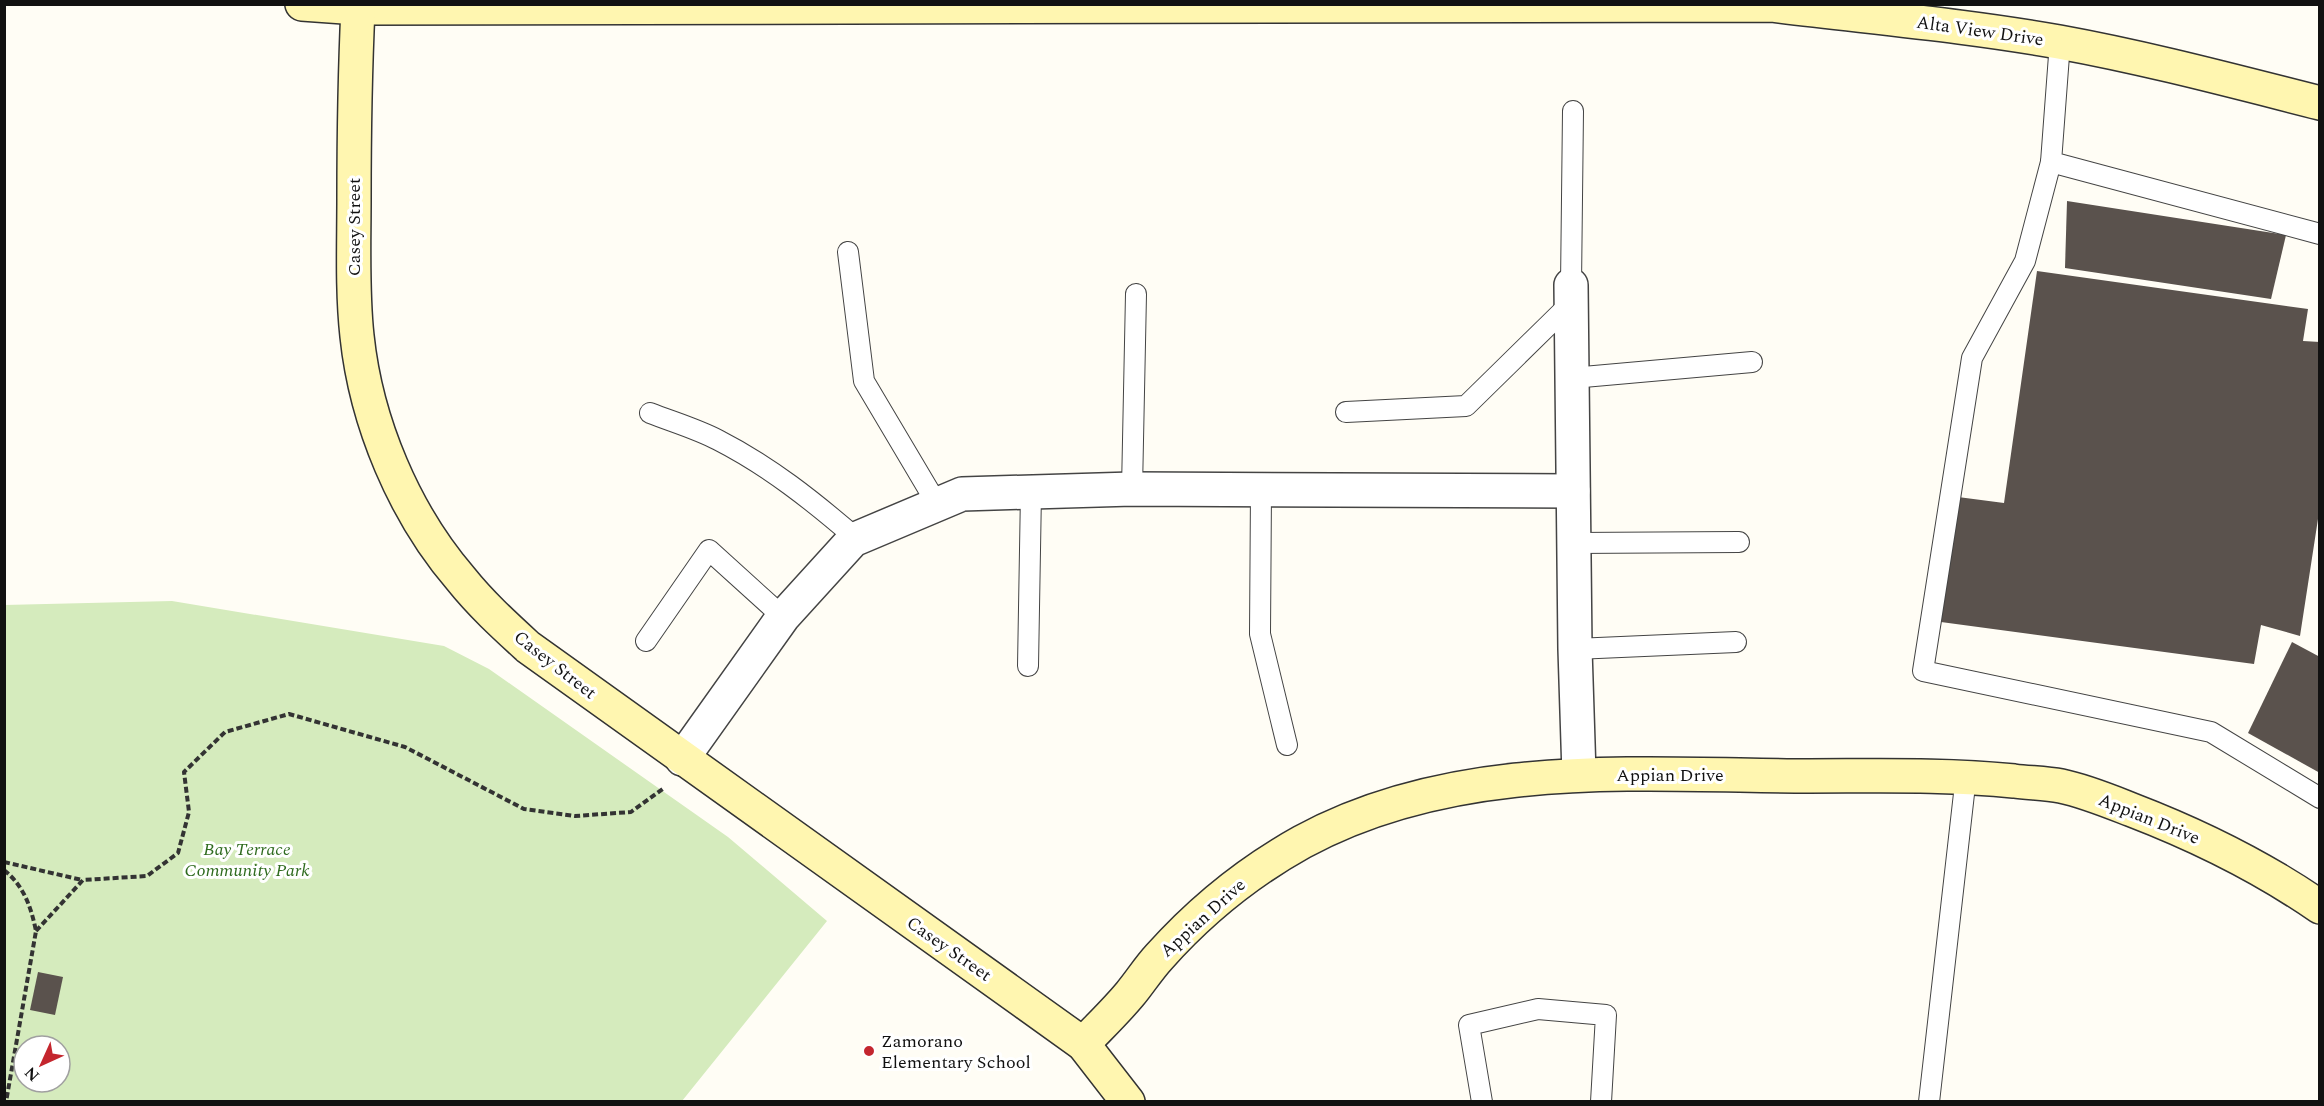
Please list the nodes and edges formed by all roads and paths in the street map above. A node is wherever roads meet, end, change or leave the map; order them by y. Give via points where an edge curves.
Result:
1 (302, 4) edge
2 (358, 8) junction
3 (2060, 42) junction
4 (2319, 103) edge
5 (1573, 111) dead end
6 (2051, 162) junction
7 (2319, 234) edge
8 (848, 252) dead end
9 (1136, 294) dead end
10 (1571, 294) junction
11 (1752, 362) dead end
12 (1572, 378) junction
13 (1346, 412) dead end
14 (650, 413) dead end
15 (1132, 489) junction
16 (1261, 490) junction
17 (1573, 491) junction
18 (1031, 492) junction
19 (937, 504) junction
20 (856, 538) junction
21 (1739, 542) dead end
22 (1574, 543) junction
23 (783, 617) junction
24 (646, 641) dead end
25 (1736, 642) dead end
26 (1575, 649) junction
27 (1028, 666) dead end
28 (1287, 745) dead end
29 (682, 759) junction
30 (1579, 774) junction
31 (1966, 776) junction
32 (2319, 798) edge
33 (4, 862) edge
34 (4, 870) edge
35 (82, 880) junction
36 (2319, 907) edge
37 (36, 931) junction
38 (1083, 1044) junction
39 (6, 1101) edge
40 (1128, 1101) edge
41 (1482, 1101) edge
42 (1601, 1101) edge
43 (1929, 1101) edge

1 - 2 street, Alta View Drive
2 - 3 street, Alta View Drive via 1771,5
2 - 29 street, Casey Street via 354,74 357,335 373,412 388,456 431,539 492,614 528,647
3 - 4 street, Alta View Drive
3 - 6 lane
5 - 10 lane
6 - 7 lane
6 - 32 lane via 2025,261 1972,358 1923,671 2211,732
8 - 19 lane via 864,381
9 - 15 lane
10 - 12 street
10 - 13 lane via 1466,406
11 - 12 lane
12 - 17 street
14 - 20 lane via 717,439 759,462
15 - 16 street
15 - 18 street
16 - 17 street
16 - 28 lane via 1260,634
17 - 22 street
18 - 19 street via 962,494
18 - 27 lane
19 - 20 street
20 - 23 street
21 - 22 lane
22 - 26 street
23 - 24 lane via 710,550
23 - 29 street
25 - 26 lane
26 - 30 street
29 - 35 path via 664,788 631,812 575,816 524,809 405,747 289,714 225,732 184,772 189,812 178,853 147,876
29 - 38 street, Casey Street
30 - 31 street, Appian Drive
30 - 38 street, Appian Drive via 1441,791 1400,801 1303,842 1224,894 1189,926
31 - 36 street, Appian Drive via 2062,787 2110,801 2257,868
31 - 43 lane
33 - 35 path
34 - 37 path via 15,879 31,908
35 - 37 path
37 - 39 path
38 - 40 street, Casey Street
41 - 42 lane via 1469,1025 1538,1009 1606,1015

